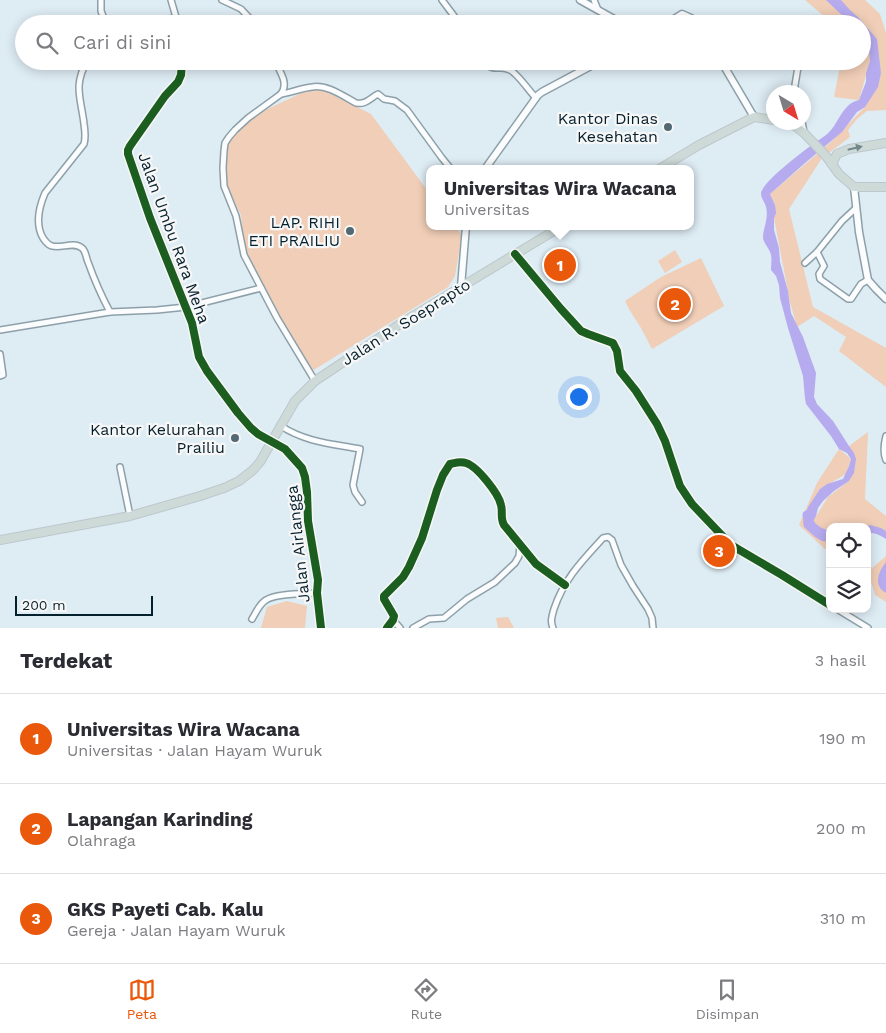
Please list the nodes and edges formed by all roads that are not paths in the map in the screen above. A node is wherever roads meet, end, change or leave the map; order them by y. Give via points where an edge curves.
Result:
1 (101, 0) edge
2 (171, 0) edge
3 (222, 0) edge
4 (442, 0) edge
5 (580, 0) edge
6 (594, 0) edge
7 (598, 11) junction
8 (103, 15) edge
9 (175, 15) edge
10 (247, 15) edge
11 (453, 15) edge
12 (606, 15) edge
13 (82, 70) edge
14 (181, 70) edge
15 (279, 70) edge
16 (510, 70) edge
17 (583, 70) edge
18 (727, 70) edge
19 (798, 70) edge
20 (795, 85) edge
21 (281, 94) junction
22 (536, 98) junction
23 (754, 117) junction
24 (766, 119) edge
25 (800, 130) edge
26 (804, 130) edge
27 (806, 135) junction
28 (886, 143) edge
29 (837, 154) junction
30 (825, 155) junction
31 (832, 164) junction
32 (448, 165) edge
33 (488, 165) edge
34 (666, 165) edge
35 (854, 187) junction
36 (886, 187) edge
37 (856, 208) junction
38 (466, 230) edge
39 (555, 230) edge
40 (817, 252) junction
41 (515, 254) junction
42 (806, 263) dead end
43 (868, 280) junction
44 (461, 287) junction
45 (261, 288) junction
46 (886, 299) edge
47 (186, 307) junction
48 (110, 312) junction
49 (0, 330) edge
50 (0, 354) edge
51 (0, 376) edge
52 (315, 381) junction
53 (281, 426) junction
54 (886, 436) edge
55 (272, 441) junction
56 (886, 460) edge
57 (120, 467) dead end
58 (362, 502) dead end
59 (130, 516) junction
60 (0, 540) edge
61 (520, 545) junction
62 (564, 585) junction
63 (317, 593) junction
64 (826, 602) edge
65 (844, 613) edge
66 (252, 619) dead end
67 (393, 620) junction
68 (321, 628) edge
69 (387, 628) edge
70 (400, 628) edge
71 (413, 628) edge
72 (552, 628) edge
73 (653, 628) edge
74 (868, 628) edge

1 - 8 street
2 - 9 street
3 - 10 street
4 - 11 street
5 - 7 street
6 - 7 street
7 - 12 street
13 - 48 street via 78,85 86,135 84,144 45,193 38,222 49,245 77,246 83,250
14 - 47 street, Jalan Umbu Rara Meha via 178,82 152,114 128,152 150,218
15 - 21 street via 285,86
16 - 22 street
17 - 22 street
18 - 23 street
19 - 20 street
21 - 32 street via 319,86 360,104 378,94 407,110
21 - 45 street via 235,130 225,143 224,151 224,186 236,216 244,254
22 - 33 street
23 - 24 highway
23 - 34 highway
25 - 27 highway
26 - 27 street
27 - 30 highway
29 -> 28 highway
29 - 30 highway
29 - 31 highway
30 - 31 highway
31 - 35 highway
35 - 36 highway
35 - 37 street
37 - 40 street
37 - 43 street
38 - 44 street
39 - 41 highway, Jalan R. Soeprapto
40 - 42 street
40 - 43 street via 824,266 820,279 848,299
41 - 44 highway, Jalan R. Soeprapto
41 - 64 street via 581,331 613,343 620,371 657,424 680,486 692,504 731,545
43 - 46 street
44 - 52 highway, Jalan R. Soeprapto via 402,322
45 - 47 street
45 - 52 street
47 - 48 street
47 - 55 street, Jalan Umbu Rara Meha via 199,357 207,371 251,428
48 - 49 street
50 - 51 street via 3,375
52 - 53 highway, Jalan R. Soeprapto via 295,401
53 - 55 highway, Jalan R. Soeprapto
53 - 58 street via 309,440 360,449 353,485
54 - 56 street
55 - 59 highway, Jalan R. Soeprapto via 253,470 232,484
55 - 63 street, Jalan Airlangga via 294,457 305,477
57 - 59 street
59 - 60 highway, Jalan R. Soeprapto
61 - 62 street via 536,564
61 - 67 street via 504,525 500,500 485,479 465,462 450,464 409,567 384,596
61 - 71 street via 515,563 495,582 444,618 429,619
62 - 72 street via 552,616
62 - 73 street via 584,558 603,538 608,537 648,609
63 - 66 street via 267,599
63 - 68 street, Jalan Airlangga
65 - 74 street
67 - 69 street
67 - 70 street

